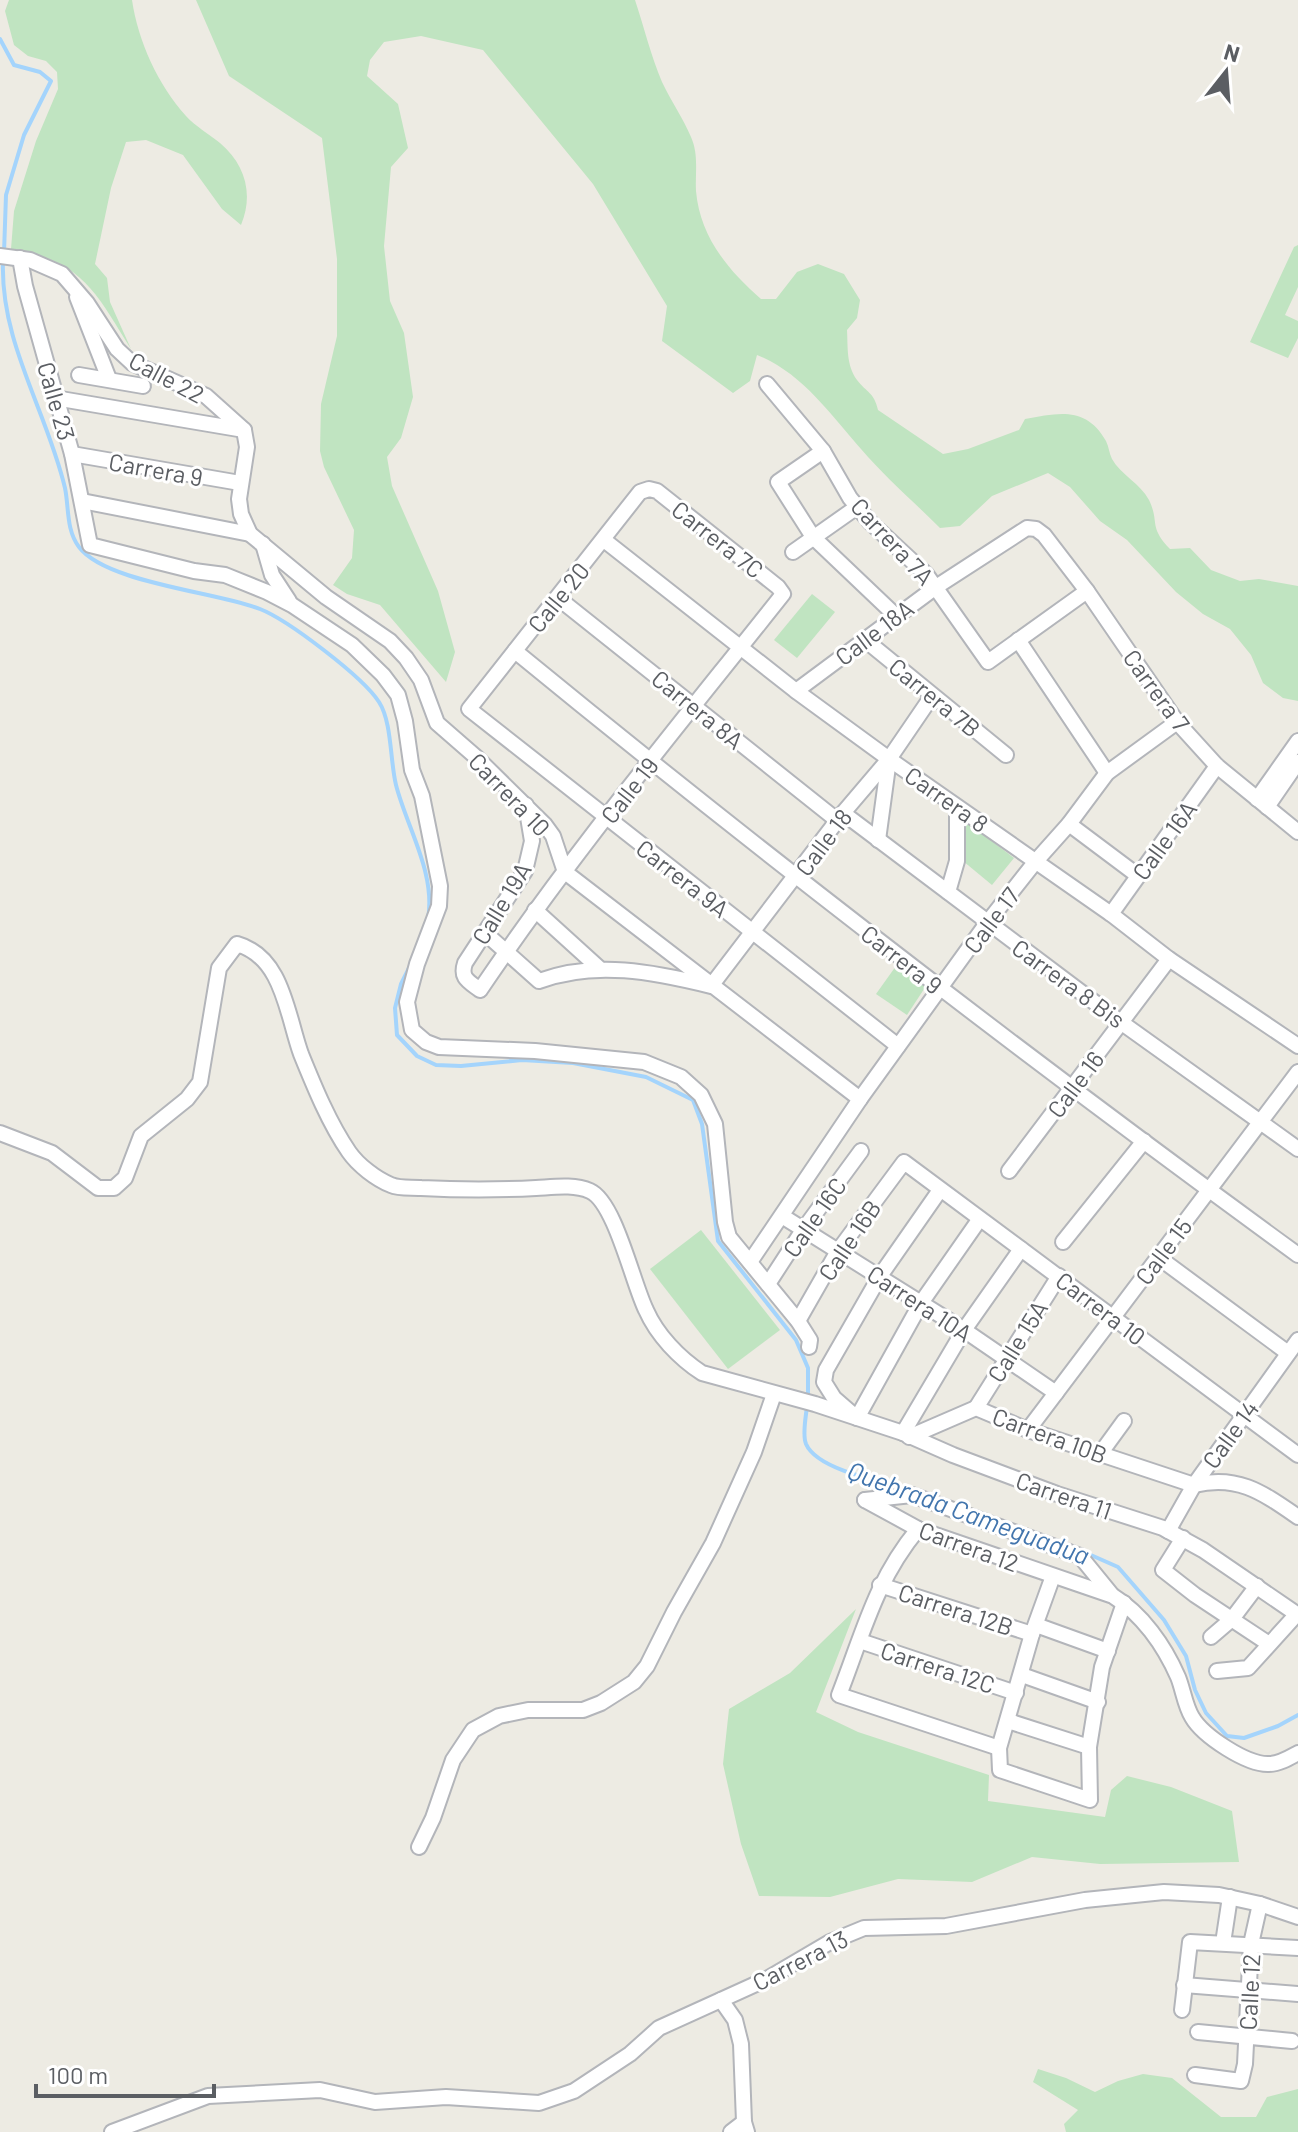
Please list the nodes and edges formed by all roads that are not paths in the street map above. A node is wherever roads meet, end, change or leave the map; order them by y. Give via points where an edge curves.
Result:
1 (11, 257) edge
2 (75, 289) junction
3 (79, 375) dead end
4 (109, 379) junction
5 (767, 384) dead end
6 (143, 386) dead end
7 (55, 398) junction
8 (244, 430) junction
9 (823, 451) junction
10 (72, 454) junction
11 (240, 483) junction
12 (649, 489) joint
13 (82, 501) junction
14 (857, 507) junction
15 (1036, 529) joint
16 (250, 534) junction
17 (813, 537) junction
18 (604, 540) junction
19 (262, 544) junction
20 (793, 552) dead end
21 (936, 587) junction
22 (1087, 591) junction
23 (783, 594) joint
24 (558, 598) junction
25 (292, 605) junction
26 (895, 615) junction
27 (864, 639) junction
28 (1018, 640) junction
29 (740, 648) junction
30 (515, 651) junction
31 (796, 691) junction
32 (932, 696) junction
33 (695, 706) junction
34 (469, 709) joint
35 (1177, 722) junction
36 (1298, 741) edge
37 (1006, 755) dead end
38 (889, 759) junction
39 (650, 762) junction
40 (1298, 762) edge
41 (1217, 766) junction
42 (1107, 773) junction
43 (1262, 803) junction
44 (526, 805) junction
45 (957, 807) junction
46 (841, 817) junction
47 (606, 819) junction
48 (1069, 824) junction
49 (1298, 832) edge
50 (878, 840) junction
51 (1036, 861) junction
52 (565, 872) junction
53 (1137, 875) junction
54 (796, 877) junction
55 (948, 892) junction
56 (535, 910) junction
57 (1111, 914) junction
58 (987, 923) junction
59 (752, 932) junction
60 (485, 933) junction
61 (506, 952) junction
62 (1169, 959) junction
63 (600, 969) junction
64 (711, 986) junction
65 (941, 988) junction
66 (480, 990) joint
67 (1122, 1023) junction
68 (898, 1046) junction
69 (1298, 1046) edge
70 (1298, 1072) edge
71 (1071, 1090) junction
72 (860, 1099) junction
73 (1260, 1122) junction
74 (0, 1133) edge
75 (1144, 1141) junction
76 (1298, 1149) edge
77 (861, 1151) dead end
78 (904, 1162) joint
79 (1009, 1171) dead end
80 (940, 1190) junction
81 (1209, 1190) junction
82 (782, 1216) junction
83 (979, 1220) junction
84 (803, 1230) junction
85 (1063, 1242) dead end
86 (1021, 1249) junction
87 (838, 1251) junction
88 (1298, 1255) edge
89 (1158, 1257) junction
90 (750, 1262) junction
91 (880, 1276) junction
92 (1059, 1276) junction
93 (768, 1284) junction
94 (921, 1303) junction
95 (1114, 1317) junction
96 (798, 1321) junction
97 (964, 1330) junction
98 (1298, 1340) edge
99 (809, 1347) dead end
100 (1288, 1353) junction
101 (1005, 1358) junction
102 (1056, 1393) junction
103 (774, 1394) junction
104 (976, 1408) junction
105 (1244, 1414) junction
106 (857, 1418) junction
107 (1124, 1421) dead end
108 (1028, 1430) junction
109 (906, 1435) junction
110 (1100, 1454) junction
111 (1298, 1455) edge
112 (1194, 1485) junction
113 (902, 1495) junction
114 (895, 1517) junction
115 (1298, 1517) edge
116 (918, 1529) junction
117 (1168, 1531) junction
118 (1183, 1538) junction
119 (1085, 1562) junction
120 (1053, 1576) junction
121 (1071, 1582) junction
122 (880, 1585) junction
123 (1257, 1586) junction
124 (1119, 1599) junction
125 (1297, 1614) edge
126 (1232, 1619) junction
127 (1034, 1630) junction
128 (1211, 1637) dead end
129 (860, 1641) junction
130 (1269, 1644) junction
131 (1108, 1651) junction
132 (1217, 1671) dead end
133 (1022, 1675) junction
134 (1016, 1693) junction
135 (1098, 1702) junction
136 (1008, 1721) junction
137 (1089, 1747) junction
138 (999, 1748) junction
139 (1298, 1753) edge
140 (419, 1847) dead end
141 (1230, 1897) junction
142 (1260, 1904) junction
143 (1298, 1917) edge
144 (1223, 1943) junction
145 (1251, 1944) junction
146 (1298, 1948) edge
147 (1184, 1985) junction
148 (1249, 1990) junction
149 (1298, 1994) edge
150 (721, 2000) junction
151 (1182, 2010) dead end
152 (1198, 2032) dead end
153 (1246, 2037) junction
154 (1292, 2041) dead end
155 (1195, 2075) dead end
156 (745, 2127) edge
157 (112, 2132) edge
158 (731, 2132) edge

1 - 2 street, Calle 22 via 47,265
1 - 7 street, Calle 23 via 25,286
2 - 4 street
2 - 8 street, Calle 22 via 132,363 206,396
3 - 4 street
4 - 6 street
5 - 9 street, Carrera 7A
7 - 8 street
7 - 10 street, Calle 23
8 - 11 street via 247,447
9 - 14 street, Carrera 7A
9 - 17 street via 778,482
10 - 11 street, Carrera 9
10 - 13 street, Calle 23
11 - 16 street via 241,514
12 - 18 street, Calle 20 via 640,492
12 - 23 street, Carrera 7C
13 - 16 street
13 - 25 street, Calle 23 via 90,545 225,575
14 - 17 street
14 - 21 street, Carrera 7A
15 - 21 street, Calle 18A via 1027,528
15 - 22 street, Carrera 7
16 - 19 street, Carrera 10
17 - 20 street
17 - 26 street
18 - 24 street, Calle 20
18 - 29 street, Carrera 8
19 - 25 street via 272,575
19 - 44 street, Carrera 10 via 390,641 421,680 437,723
21 - 26 street, Calle 18A
21 - 28 street, Carrera 7A via 988,662
22 - 28 street
22 - 35 street, Carrera 7
23 - 29 street, Calle 19
24 - 30 street, Calle 20
24 - 33 street, Carrera 8A
25 - 90 street via 352,645 398,695 440,886 439,906 407,1002 412,1030 439,1047 644,1062 681,1077 701,1095 715,1124 725,1222 729,1237
26 - 27 street, Calle 18A
27 - 31 street, Calle 18A
27 - 32 street, Carrera 7B
28 - 42 street
29 - 31 street, Carrera 8
29 - 33 street, Calle 19
30 - 34 street, Calle 20
30 - 39 street, Carrera 9
31 - 38 street, Carrera 8
32 - 37 street, Carrera 7B
32 - 38 street, Calle 18
33 - 39 street, Calle 19
33 - 46 street, Carrera 8A
34 - 47 street, Carrera 9A
35 - 41 street, Carrera 7
35 - 42 street, Calle 17
36 - 43 street
38 - 45 street, Carrera 8
38 - 46 street, Calle 18
38 - 50 street
39 - 47 street, Calle 19
39 - 54 street, Carrera 9
40 - 43 street
41 - 43 street, Carrera 7
41 - 53 street, Calle 16A
42 - 48 street, Calle 17
43 - 49 street, Carrera 7
44 - 52 street, Carrera 10 via 553,836
44 - 60 street, Calle 19A via 532,841 525,871
45 - 51 street, Carrera 8
45 - 55 street via 957,861
46 - 50 street, Carrera 8 Bis
46 - 54 street, Calle 18
47 - 52 street, Calle 19
47 - 59 street, Carrera 9A
48 - 51 street, Calle 17
48 - 53 street
50 - 55 street, Carrera 8 Bis
51 - 57 street, Carrera 8
51 - 58 street, Calle 17
52 - 56 street, Calle 19
52 - 64 street
53 - 57 street, Calle 16A
54 - 59 street, Calle 18
54 - 65 street, Carrera 9
55 - 58 street, Carrera 8 Bis
56 - 61 street, Calle 19
56 - 63 street
57 - 62 street, Carrera 8
58 - 65 street, Calle 17
58 - 67 street, Carrera 8 Bis
59 - 64 street, Calle 18
59 - 68 street, Carrera 9A
60 - 61 street
60 - 66 street, Calle 19A via 462,972
61 - 63 street via 539,981 564,971
61 - 66 street, Calle 19
62 - 67 street, Calle 16
62 - 69 street, Carrera 8
63 - 64 street via 667,975
64 - 72 street
65 - 68 street, Calle 17
65 - 71 street, Carrera 9
67 - 71 street, Calle 16
67 - 73 street, Carrera 8 Bis
68 - 72 street, Calle 17
70 - 73 street, Calle 15
71 - 75 street, Carrera 9
71 - 79 street, Calle 16
72 - 82 street, Calle 17
73 - 76 street, Carrera 8 Bis
73 - 81 street, Calle 15
74 - 103 street, Carrera 11 via 52,1153 98,1188 114,1188 125,1178 141,1136 200,1082 219,968 237,944 250,948 266,961 283,993 301,1053 332,1123 367,1171 393,1186 472,1191 568,1186 592,1191 606,1205 646,1312 668,1343 702,1373
75 - 81 street, Carrera 9
75 - 85 street
77 - 84 street, Calle 16C
78 - 80 street, Carrera 10
78 - 87 street, Calle 16B
80 - 83 street, Carrera 10
80 - 91 street
81 - 88 street, Carrera 9
81 - 89 street, Calle 15
82 - 84 street, Carrera 10A
82 - 90 street, Calle 17
83 - 86 street, Carrera 10
83 - 94 street
84 - 87 street, Carrera 10A
84 - 93 street, Calle 16C
86 - 92 street, Carrera 10
86 - 97 street
87 - 91 street, Carrera 10A
87 - 96 street, Calle 16B
89 - 95 street, Calle 15
89 - 100 street
90 - 93 street
91 - 94 street, Carrera 10A
91 - 106 street via 824,1382
92 - 95 street, Carrera 10
92 - 101 street, Calle 15A
93 - 96 street
94 - 97 street, Carrera 10A
94 - 106 street
95 - 102 street, Calle 15
95 - 105 street, Carrera 10
96 - 99 street
97 - 101 street, Carrera 10A
97 - 109 street
98 - 100 street, Calle 14
100 - 105 street, Calle 14
101 - 102 street, Carrera 10A
101 - 104 street, Calle 15A
102 - 108 street, Calle 15
103 - 106 street, Carrera 11
103 - 140 street via 713,1543 647,1666 634,1682 583,1710 528,1710 499,1716 473,1730 453,1760
104 - 108 street, Carrera 10B
104 - 109 street, Carrera 10B
105 - 111 street, Carrera 10
105 - 112 street, Calle 14
106 - 109 street, Carrera 11
107 - 110 street
108 - 110 street, Carrera 10B
109 - 117 street, Carrera 11
110 - 112 street, Carrera 10B
112 - 115 street via 1218,1480 1244,1484
112 - 117 street, Calle 14
113 - 114 street
113 - 114 street, Carrera 12 via 865,1500
113 - 119 street, Carrera 12
114 - 116 street, Carrera 12
116 - 120 street, Carrera 12
116 - 122 street
117 - 118 street, Carrera 11
118 - 123 street, Carrera 11
118 - 126 street via 1163,1570
119 - 121 street
119 - 124 street, Carrera 12
120 - 121 street, Carrera 12
120 - 127 street
121 - 124 street, Carrera 12
122 - 127 street, Carrera 12B
122 - 129 street
123 - 125 street, Carrera 11
123 - 126 street
124 - 131 street
124 - 139 street, Carrera 12 via 1139,1616 1167,1655 1191,1717 1209,1735 1263,1764
125 - 130 street
126 - 128 street
126 - 130 street
127 - 131 street, Carrera 12B
127 - 133 street
129 - 134 street, Carrera 12C
129 - 138 street via 839,1695
130 - 132 street via 1248,1668
131 - 135 street
133 - 134 street
133 - 135 street
134 - 136 street
135 - 137 street
136 - 137 street
136 - 138 street
137 - 138 street via 1090,1800 1000,1770
141 - 142 street, Carrera 13
141 - 144 street
141 - 150 street, Carrera 13 via 1151,1893 946,1926 864,1928
142 - 143 street, Carrera 13
142 - 145 street, Calle 12
144 - 145 street
144 - 147 street via 1190,1942
145 - 146 street
145 - 148 street, Calle 12
147 - 148 street
147 - 151 street
148 - 149 street
148 - 153 street, Calle 12
150 - 156 street via 735,2020 741,2044
150 - 157 street, Carrera 13 via 659,2028 574,2091 539,2103 446,2097 375,2102 320,2090 208,2096
152 - 153 street
153 - 154 street
153 - 155 street, Calle 12 via 1241,2081
156 - 158 street

